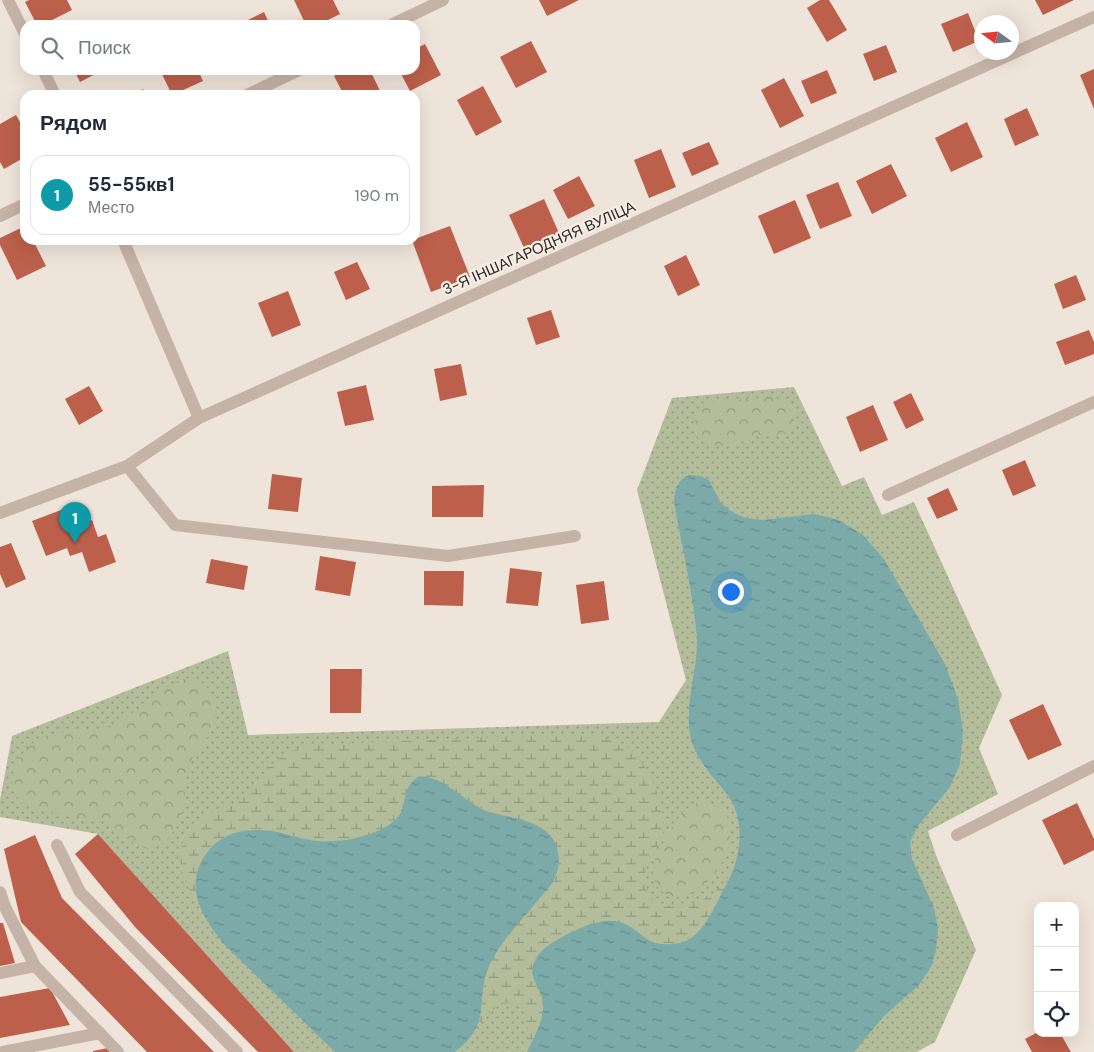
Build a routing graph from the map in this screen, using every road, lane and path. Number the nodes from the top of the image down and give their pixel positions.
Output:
1 (8, 0) edge
2 (443, 0) edge
3 (1094, 17) edge
4 (401, 20) edge
5 (20, 24) edge
6 (46, 75) edge
7 (288, 75) edge
8 (53, 90) edge
9 (257, 90) edge
10 (20, 206) edge
11 (0, 216) edge
12 (125, 245) edge
13 (1094, 402) edge
14 (199, 418) junction
15 (127, 466) junction
16 (888, 495) dead end
17 (0, 513) edge
18 (575, 536) dead end
19 (1094, 766) edge
20 (957, 836) dead end
21 (58, 845) dead end
22 (0, 892) edge
23 (2, 907) edge
24 (34, 966) junction
25 (0, 973) edge
26 (100, 1033) junction
27 (3, 1052) edge
28 (118, 1052) edge
29 (236, 1052) edge

1 - 5 street
2 - 4 street
3 - 14 street, 3-Я ІНШАГАРОДНЯЯ ВУЛІЦА
6 - 8 street
7 - 9 street
10 - 11 street
12 - 14 street
13 - 16 street
14 - 15 street, 3-Я ІНШАГАРОДНЯЯ ВУЛІЦА
15 - 17 street, 3-Я ІНШАГАРОДНЯЯ ВУЛІЦА
15 - 18 street
19 - 20 street
21 - 29 street
22 - 23 street
23 - 24 street
24 - 25 street
24 - 26 street
26 - 27 street
26 - 28 street

